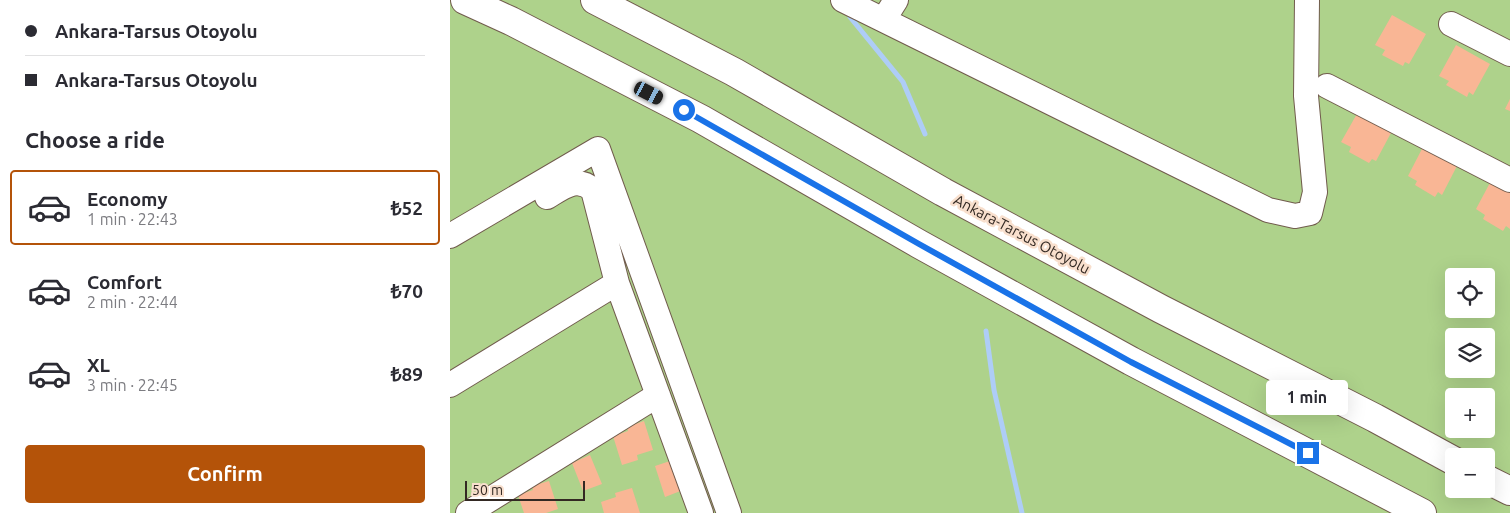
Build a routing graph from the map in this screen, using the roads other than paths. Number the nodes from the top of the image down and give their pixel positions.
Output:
1 (465, 0) edge
2 (595, 0) edge
3 (843, 0) edge
4 (1307, 0) edge
5 (890, 10) edge
6 (1452, 24) dead end
7 (1510, 54) edge
8 (1327, 86) dead end
9 (1510, 180) edge
10 (450, 236) edge
11 (450, 253) edge
12 (617, 283) junction
13 (450, 385) edge
14 (658, 395) junction
15 (1445, 456) edge
16 (1495, 484) edge
17 (1510, 492) edge
18 (501, 504) edge
19 (468, 513) edge
20 (700, 513) edge
21 (729, 513) edge
22 (1422, 513) edge

1 - 22 highway
2 - 15 highway, Ankara-Tarsus Otoyolu
3 - 5 street
4 - 5 street
6 - 7 street
8 - 9 street
10 - 21 street
11 - 12 street
12 - 13 street
12 - 14 street
14 - 18 street
14 - 20 street
16 - 17 highway
18 - 19 street

